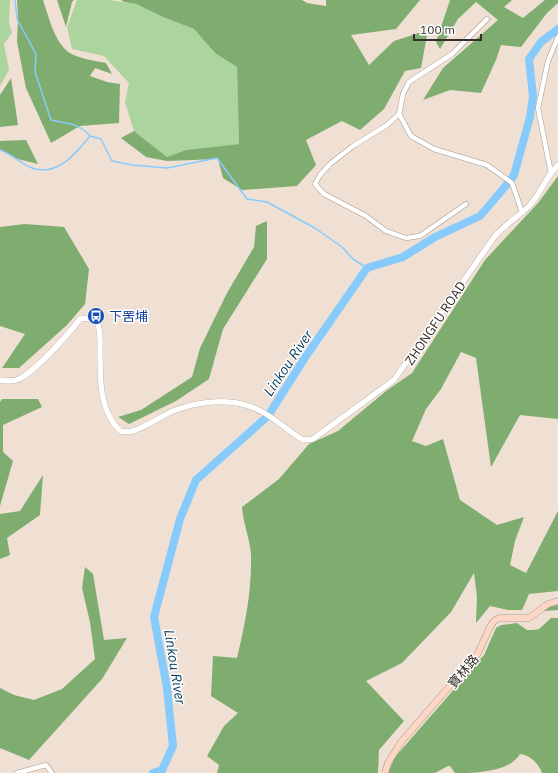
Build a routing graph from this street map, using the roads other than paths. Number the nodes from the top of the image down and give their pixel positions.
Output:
1 (487, 19) dead end
2 (558, 36) edge
3 (399, 114) junction
4 (558, 165) edge
5 (551, 173) junction
6 (466, 204) dead end
7 (522, 212) junction
8 (0, 380) edge
9 (558, 601) edge
10 (17, 773) edge
11 (52, 773) edge
12 (385, 773) edge

1 - 3 street
2 - 5 street
3 - 6 street
3 - 7 street
4 - 5 street, ZHONGFU ROAD
5 - 7 street, ZHONGFU ROAD
7 - 8 street, ZHONGFU ROAD
9 - 12 main road, 寶林路
10 - 11 street

